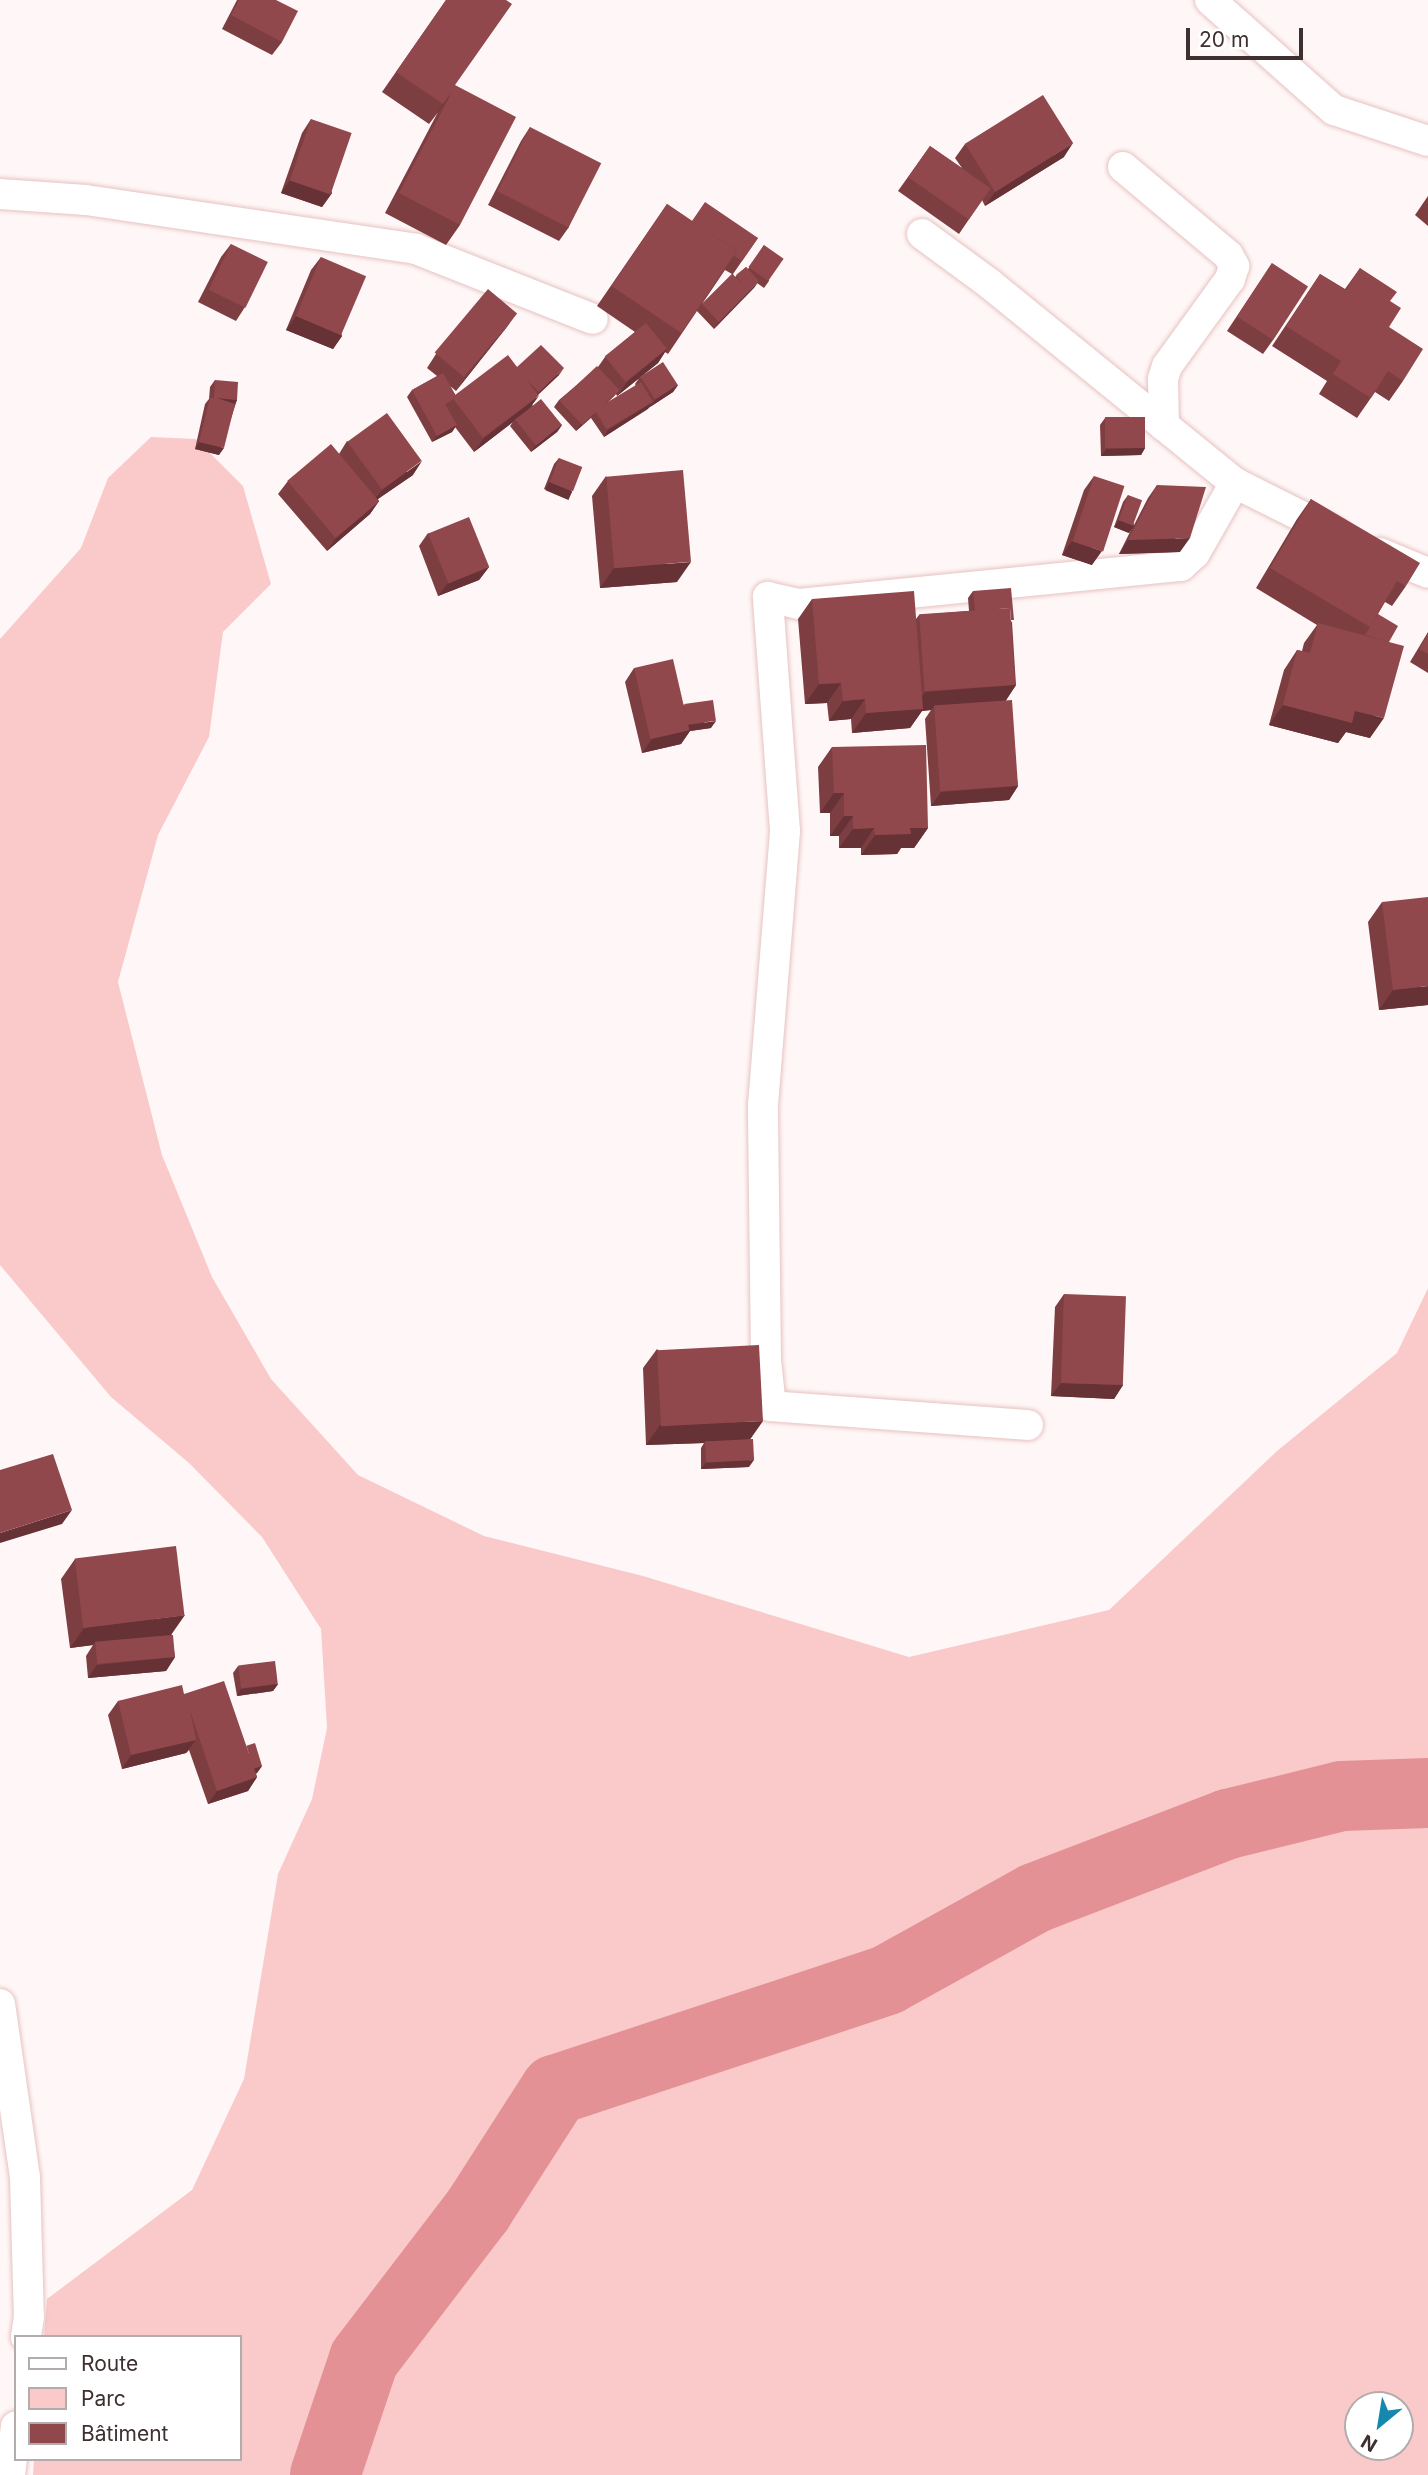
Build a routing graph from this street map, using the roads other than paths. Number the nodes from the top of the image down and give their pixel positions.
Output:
1 (1210, 0) edge
2 (1428, 141) edge
3 (1123, 167) dead end
4 (0, 194) edge
5 (922, 234) dead end
6 (593, 319) dead end
7 (1164, 426) junction
8 (1236, 482) junction
9 (1428, 573) edge
10 (1028, 1425) dead end
11 (0, 2004) edge
12 (26, 2335) edge
13 (14, 2442) edge
14 (10, 2475) edge

1 - 2 street
3 - 7 street
4 - 6 street
5 - 7 street
7 - 8 street
8 - 9 street
8 - 10 street
11 - 12 street
13 - 14 street

